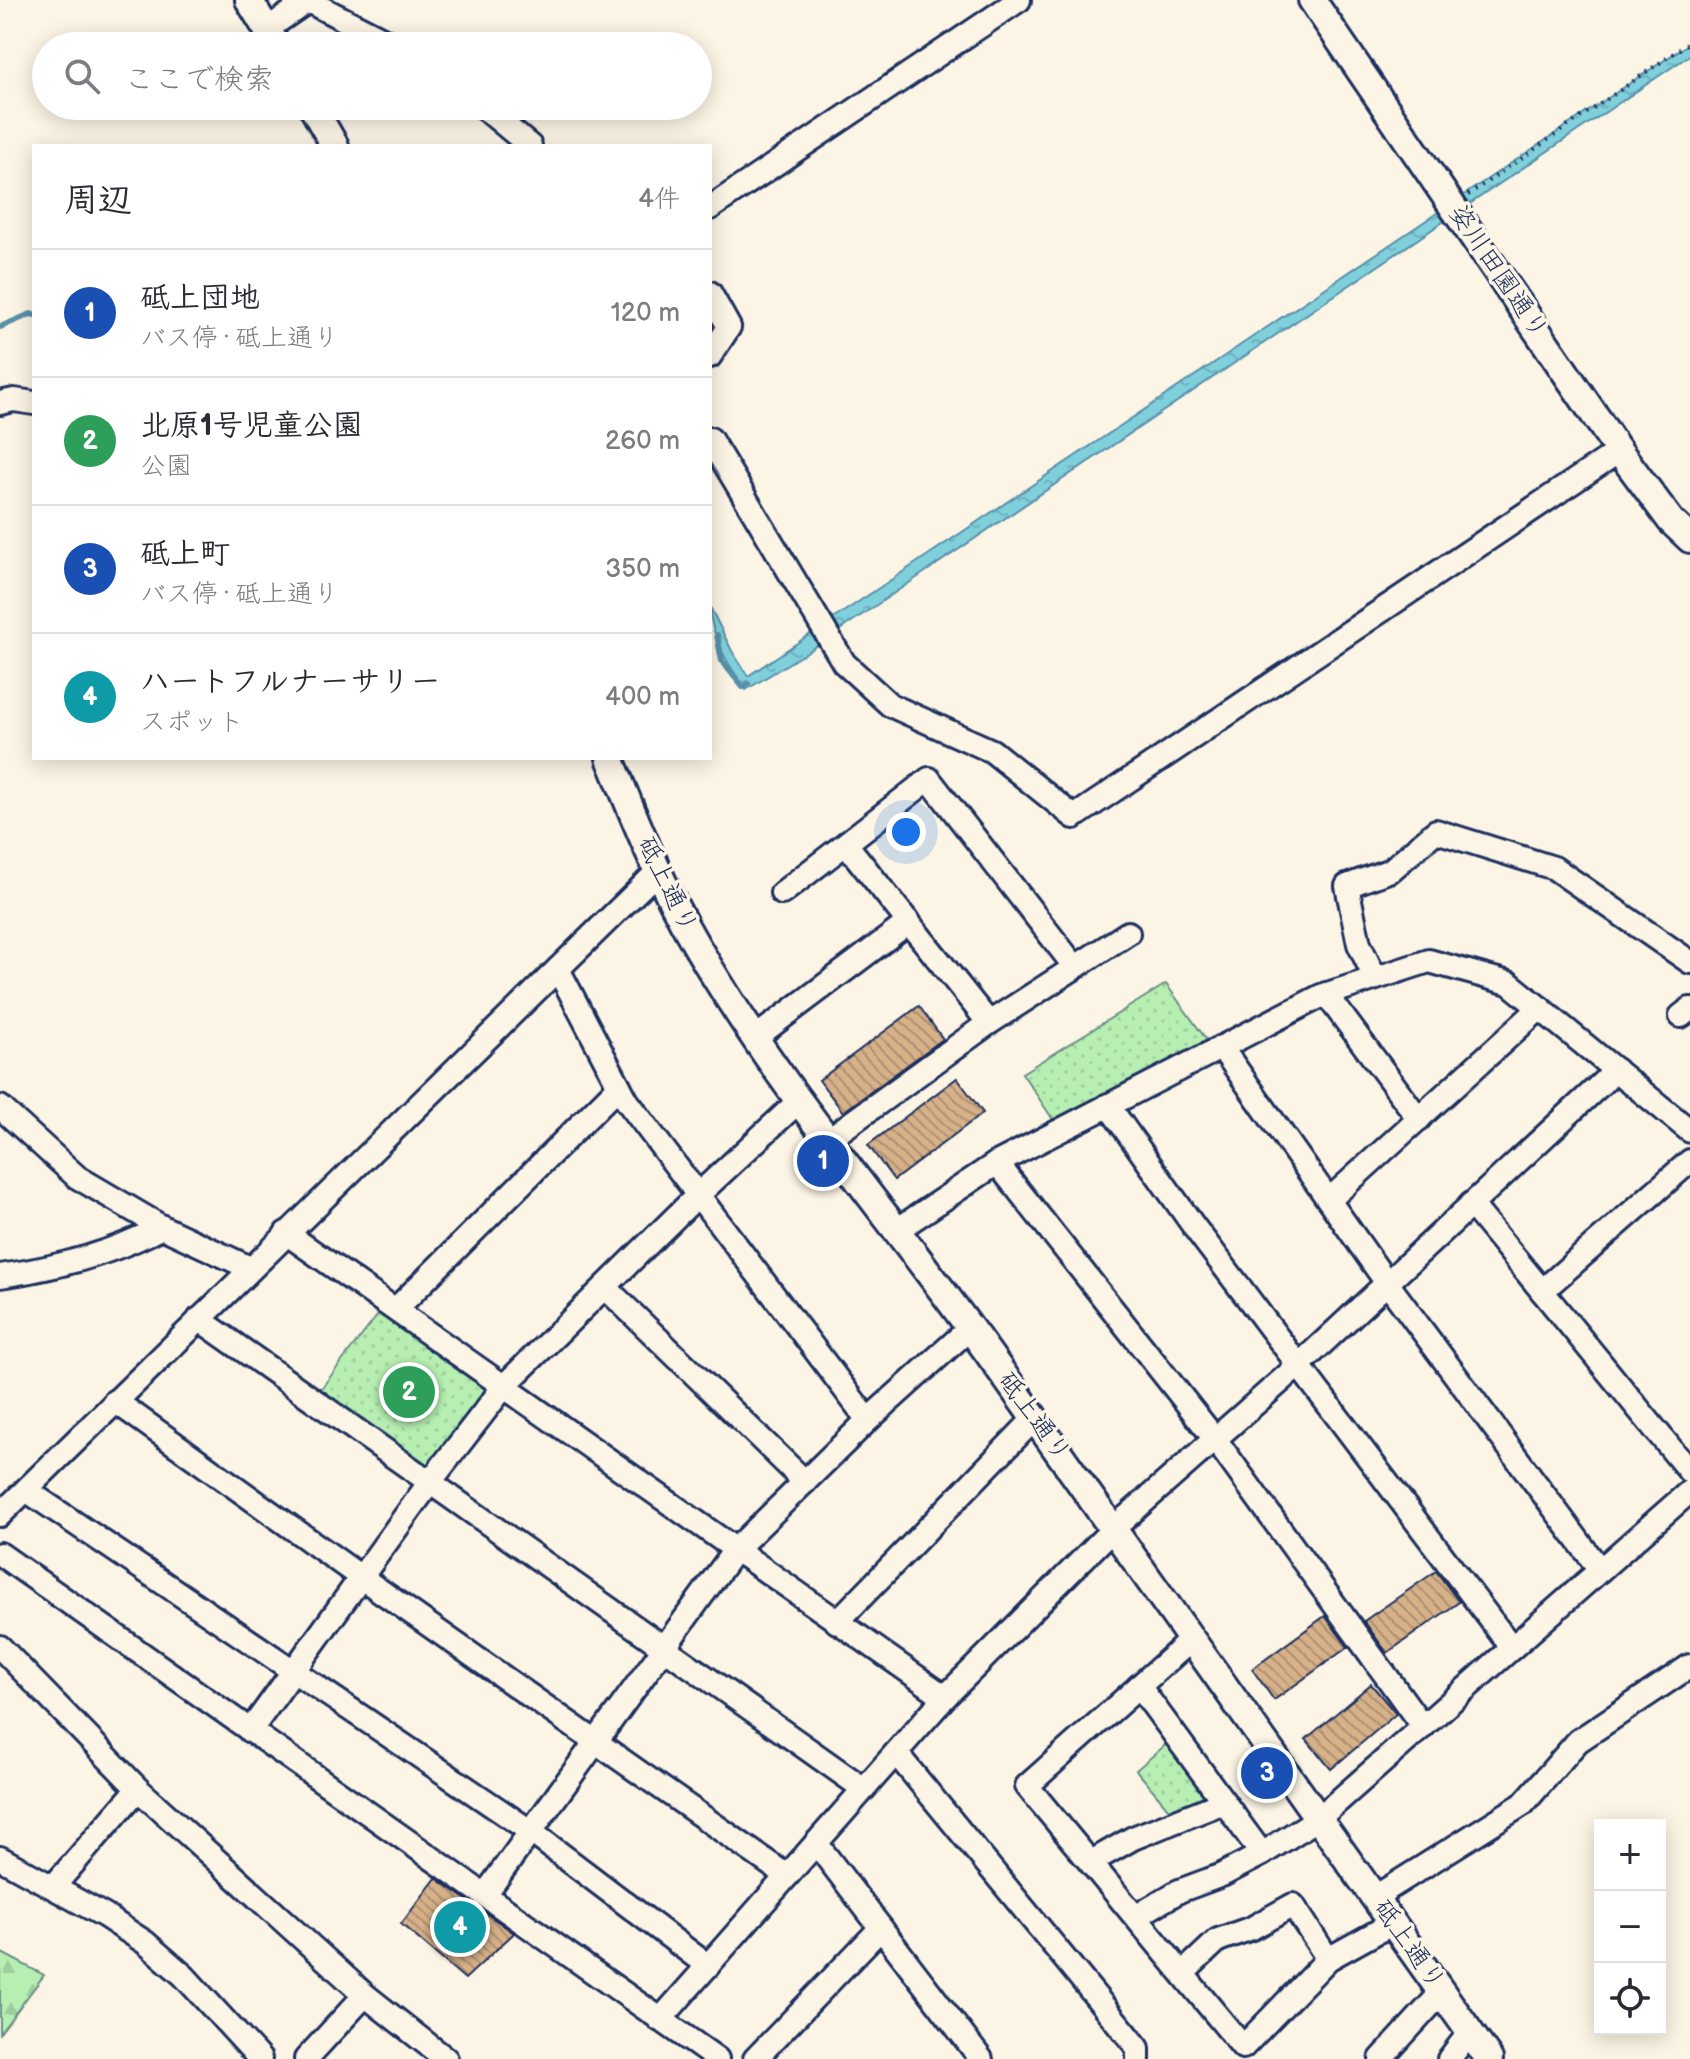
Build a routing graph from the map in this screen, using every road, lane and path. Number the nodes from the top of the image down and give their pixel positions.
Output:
1 (249, 0) edge
2 (308, 0) edge
3 (1019, 0) edge
4 (1312, 0) edge
5 (268, 32) edge
6 (278, 32) edge
7 (369, 32) edge
8 (1690, 42) edge
9 (320, 120) edge
10 (499, 120) edge
11 (334, 144) edge
12 (528, 144) edge
13 (1453, 205) junction
14 (712, 207) edge
15 (712, 297) edge
16 (712, 353) edge
17 (0, 403) edge
18 (32, 403) edge
19 (712, 442) edge
20 (1619, 451) junction
21 (1690, 539) edge
22 (611, 760) edge
23 (846, 844) junction
24 (657, 872) junction
25 (782, 893) dead end
26 (909, 922) junction
27 (1128, 933) dead end
28 (1690, 962) edge
29 (1075, 967) junction
30 (558, 969) junction
31 (1375, 978) junction
32 (1326, 994) junction
33 (1540, 1008) junction
34 (989, 1023) junction
35 (755, 1038) junction
36 (1221, 1047) junction
37 (1616, 1070) junction
38 (619, 1086) junction
39 (800, 1100) junction
40 (1108, 1105) junction
41 (0, 1107) edge
42 (1419, 1119) junction
43 (1690, 1131) edge
44 (829, 1139) junction
45 (1690, 1161) edge
46 (997, 1163) junction
47 (698, 1195) junction
48 (1329, 1200) junction
49 (1471, 1204) junction
50 (162, 1227) junction
51 (897, 1230) junction
52 (286, 1233) junction
53 (250, 1268) junction
54 (0, 1276) edge
55 (1387, 1283) junction
56 (605, 1287) junction
57 (1542, 1291) junction
58 (396, 1309) junction
59 (199, 1319) junction
60 (970, 1328) junction
61 (1299, 1365) junction
62 (505, 1385) junction
63 (115, 1401) junction
64 (1035, 1418) junction
65 (868, 1420) junction
66 (1215, 1439) junction
67 (1690, 1472) edge
68 (430, 1482) junction
69 (805, 1482) junction
70 (26, 1490) junction
71 (1690, 1491) edge
72 (0, 1515) edge
73 (1114, 1528) junction
74 (735, 1550) junction
75 (0, 1554) edge
76 (1600, 1570) junction
77 (362, 1578) junction
78 (837, 1622) junction
79 (1191, 1640) junction
80 (665, 1646) junction
81 (0, 1647) edge
82 (1512, 1648) junction
83 (1690, 1666) edge
84 (294, 1670) junction
85 (1139, 1686) junction
86 (945, 1697) junction
87 (1423, 1727) junction
88 (250, 1731) junction
89 (594, 1742) junction
90 (896, 1753) junction
91 (138, 1789) junction
92 (864, 1789) junction
93 (1224, 1802) junction
94 (1319, 1818) junction
95 (530, 1831) junction
96 (816, 1843) junction
97 (1262, 1854) junction
98 (0, 1858) edge
99 (1091, 1862) junction
100 (787, 1876) junction
101 (53, 1887) junction
102 (484, 1896) junction
103 (1375, 1897) junction
104 (1137, 1916) junction
105 (1393, 1923) junction
106 (881, 1928) junction
107 (1328, 1959) junction
108 (708, 1966) junction
109 (1183, 1973) junction
110 (1442, 1992) junction
111 (365, 1995) junction
112 (660, 2020) junction
113 (1470, 2032) junction
114 (260, 2059) edge
115 (306, 2059) edge
116 (446, 2059) edge
117 (717, 2059) edge
118 (755, 2059) edge
119 (981, 2059) edge
120 (1138, 2059) edge
121 (1381, 2059) edge
122 (1449, 2059) edge
123 (1489, 2059) edge

1 - 5 street
2 - 6 street
2 - 7 street
3 - 14 street
4 - 13 street, 姿川田園通り
8 - 13 path
9 - 11 street
10 - 12 street
13 - 20 street, 姿川田園通り
15 - 16 street
17 - 18 street
19 - 20 street
20 - 21 street, 姿川田園通り
22 - 24 street, 砥上通り
23 - 25 street
23 - 26 street
23 - 29 street
24 - 30 street
24 - 35 street, 砥上通り
26 - 34 street
26 - 35 street
27 - 29 street
28 - 31 street
29 - 34 street
30 - 38 street
30 - 52 street
31 - 32 street
31 - 33 street
32 - 36 street
32 - 42 street
33 - 37 street
33 - 42 street
34 - 44 street
35 - 39 street, 砥上通り
36 - 40 street
36 - 48 street
37 - 43 street
37 - 49 street
38 - 47 street
38 - 58 street
39 - 44 street, 砥上通り
39 - 47 street
40 - 46 street
40 - 61 street
41 - 50 street
42 - 48 street
44 - 51 street, 砥上通り
45 - 57 street
46 - 51 street
46 - 66 street
47 - 56 street
47 - 65 street
48 - 55 street
49 - 55 street
49 - 57 street
50 - 53 street
50 - 54 street
51 - 60 street, 砥上通り
52 - 53 street
52 - 58 street
53 - 59 street
55 - 61 street
55 - 76 street
56 - 62 street
56 - 69 street
57 - 67 street
58 - 62 street
59 - 63 street
59 - 68 street
60 - 64 street, 砥上通り
60 - 65 street
61 - 66 street
61 - 82 street
62 - 68 street
62 - 74 street
63 - 70 street
63 - 77 street
64 - 73 street, 砥上通り
64 - 78 street
65 - 69 street
66 - 73 street
66 - 87 street
68 - 77 street
68 - 80 street
69 - 74 street
70 - 72 street
70 - 84 street
71 - 76 street
73 - 79 street, 砥上通り
73 - 86 street
74 - 78 street
74 - 80 street
75 - 88 street
76 - 82 street
77 - 84 street
77 - 89 street
78 - 86 street
79 - 85 street
79 - 94 street, 砥上通り
80 - 89 street
80 - 92 street
81 - 91 street
82 - 87 street
83 - 103 street
84 - 88 street
84 - 95 street
85 - 93 street
85 - 99 street
86 - 90 street
87 - 94 street
88 - 102 street
89 - 95 street
89 - 100 street
90 - 92 street
90 - 120 street
91 - 101 street
91 - 111 street
92 - 96 street
93 - 97 street
93 - 99 street
94 - 97 street
94 - 103 street, 砥上通り
95 - 102 street
95 - 108 street
96 - 100 street
96 - 106 street
97 - 104 street
98 - 101 street
99 - 104 street
100 - 108 street
101 - 114 street
102 - 112 street
103 - 105 street, 砥上通り
104 - 109 street
105 - 107 street
105 - 110 street, 砥上通り
106 - 118 street
106 - 119 street
107 - 109 street
107 - 109 street
108 - 112 street
110 - 113 street, 砥上通り
110 - 121 street
111 - 115 street
111 - 116 street
112 - 117 street
113 - 122 street
113 - 123 street, 砥上通り

